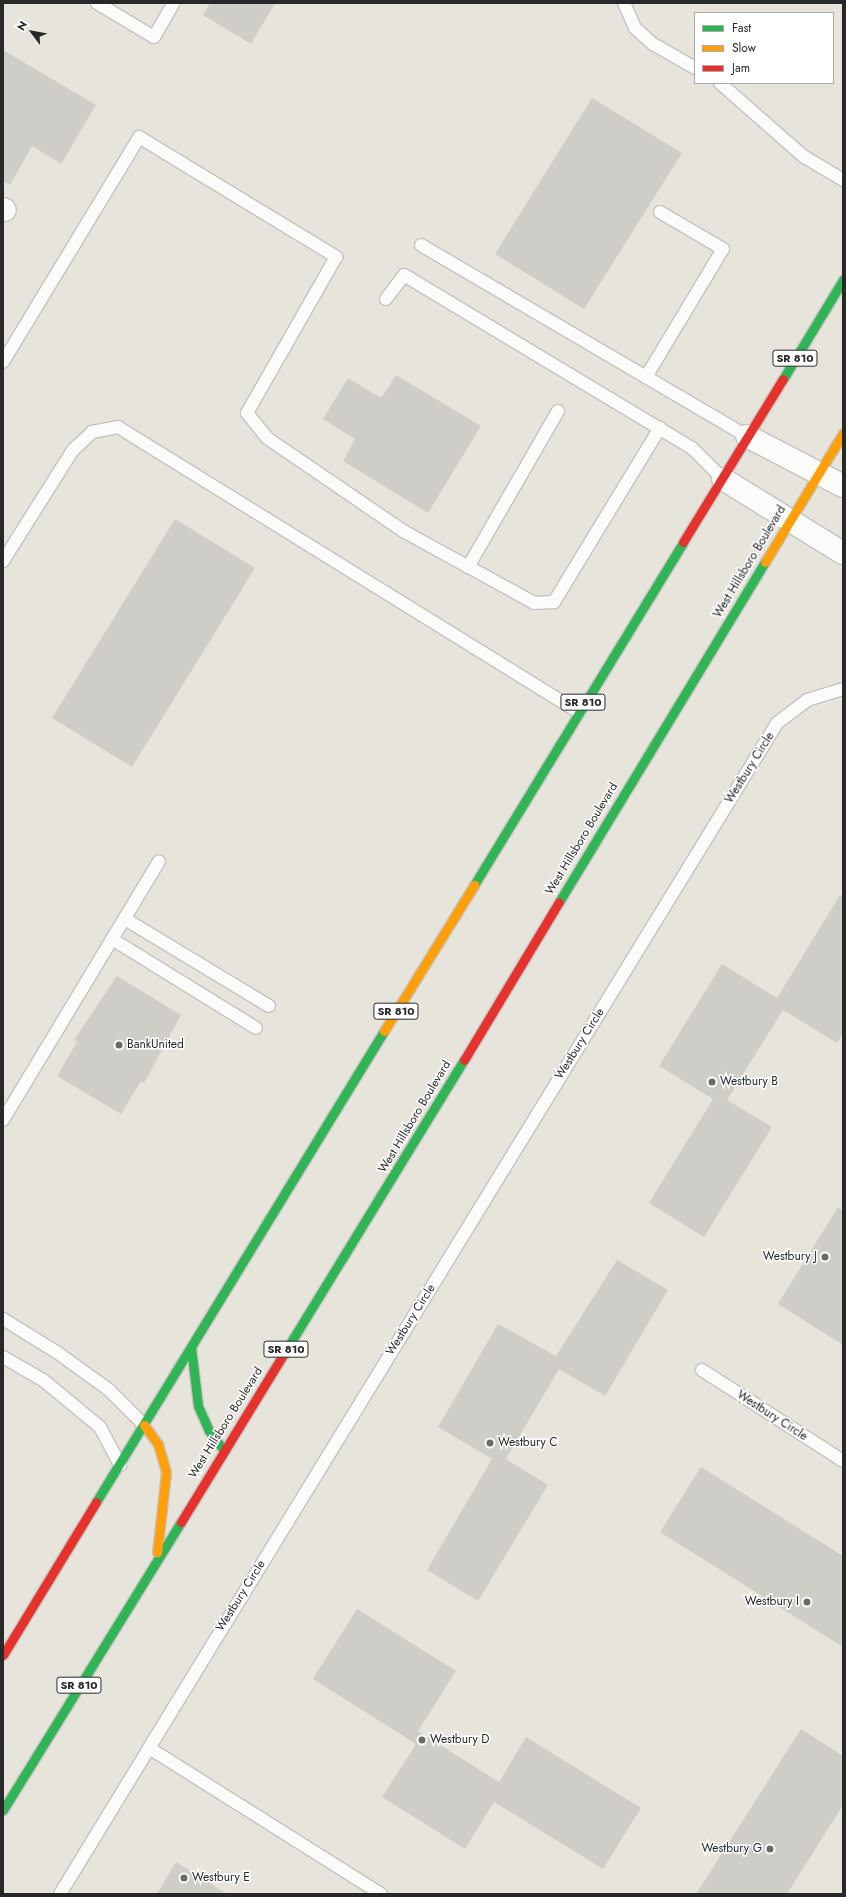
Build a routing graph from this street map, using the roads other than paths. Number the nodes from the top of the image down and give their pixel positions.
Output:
1 (97, 3) edge
2 (174, 3) edge
3 (624, 3) edge
4 (694, 67) edge
5 (721, 84) edge
6 (843, 180) edge
7 (660, 212) dead end
8 (421, 246) dead end
9 (843, 280) edge
10 (386, 299) dead end
11 (3, 362) edge
12 (646, 377) junction
13 (558, 411) dead end
14 (660, 428) junction
15 (843, 434) edge
16 (748, 436) junction
17 (819, 472) junction
18 (723, 479) junction
19 (843, 486) edge
20 (789, 521) junction
21 (843, 553) edge
22 (3, 561) edge
23 (468, 567) junction
24 (843, 689) edge
25 (577, 712) junction
26 (160, 862) dead end
27 (124, 919) junction
28 (112, 939) junction
29 (270, 1006) dead end
30 (256, 1028) dead end
31 (3, 1120) edge
32 (3, 1319) edge
33 (191, 1347) junction
34 (3, 1357) edge
35 (702, 1370) dead end
36 (144, 1425) junction
37 (224, 1450) junction
38 (843, 1461) edge
39 (120, 1464) junction
40 (156, 1560) junction
41 (3, 1655) edge
42 (148, 1748) junction
43 (3, 1810) edge
44 (60, 1894) edge
45 (381, 1894) edge

1 - 2 lane
3 - 4 lane
5 - 6 lane
7 - 12 lane
8 - 12 lane
9 - 16 main road, SR 810
10 - 14 lane
11 - 23 lane
12 - 16 lane
13 - 23 lane
14 - 18 lane
14 - 23 lane
15 - 17 main road, West Hillsboro Boulevard / SR 810
16 - 17 street
16 - 18 main road, SR 810
17 - 19 street
17 - 20 main road, West Hillsboro Boulevard / SR 810
18 - 20 street
18 - 25 main road, SR 810
20 - 21 street
20 - 37 main road, West Hillsboro Boulevard / SR 810
22 - 25 lane
24 - 42 lane, Westbury Circle
25 - 33 main road, SR 810
26 - 27 lane
27 - 28 lane
27 - 29 lane
28 - 30 lane
28 - 31 lane
32 - 36 lane
33 - 36 main road, SR 810
33 - 37 main road
34 - 39 lane
35 - 38 lane, Westbury Circle
36 - 39 main road, SR 810
36 - 40 main road
37 - 40 main road, West Hillsboro Boulevard / SR 810
39 - 41 main road, SR 810
40 - 43 main road, West Hillsboro Boulevard / SR 810
42 - 44 lane, Westbury Circle
42 - 45 lane

